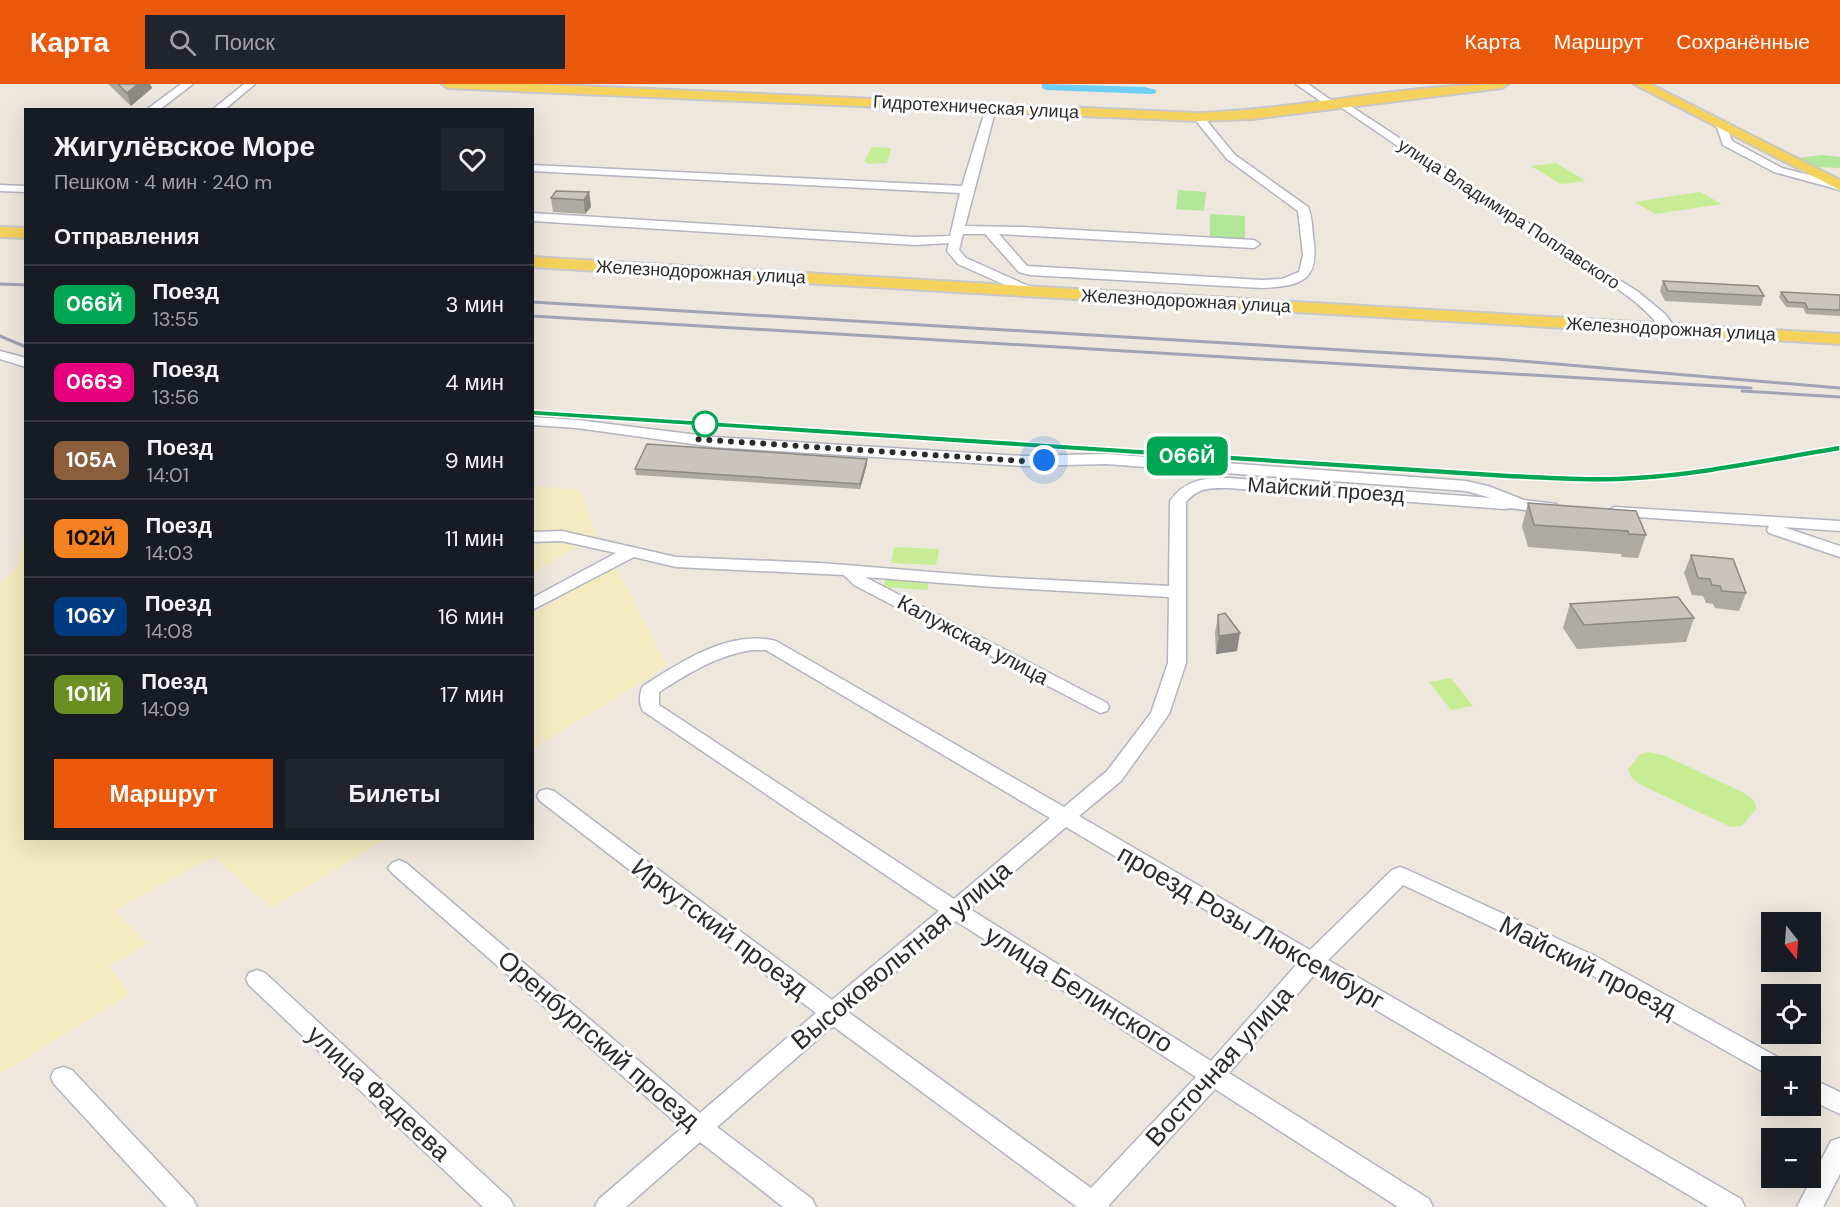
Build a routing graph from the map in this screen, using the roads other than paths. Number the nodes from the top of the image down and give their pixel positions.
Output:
1 (188, 84) edge
2 (250, 84) edge
3 (448, 84) edge
4 (1301, 84) edge
5 (1502, 84) edge
6 (1640, 84) edge
7 (1338, 105) junction
8 (155, 108) edge
9 (219, 108) edge
10 (991, 108) junction
11 (1198, 117) junction
12 (534, 168) edge
13 (1840, 187) edge
14 (0, 188) edge
15 (24, 189) edge
16 (967, 190) junction
17 (534, 217) edge
18 (0, 232) edge
19 (990, 232) junction
20 (24, 233) edge
21 (956, 235) junction
22 (1254, 244) dead end
23 (534, 262) edge
24 (1030, 292) junction
25 (1669, 329) junction
26 (1840, 339) edge
27 (0, 356) edge
28 (24, 362) edge
29 (534, 421) edge
30 (1521, 505) junction
31 (1567, 509) edge
32 (1602, 511) edge
33 (1735, 521) junction
34 (1788, 525) junction
35 (1840, 526) edge
36 (1840, 531) edge
37 (534, 537) edge
38 (1840, 544) edge
39 (631, 552) junction
40 (1840, 552) edge
41 (849, 570) junction
42 (1178, 592) junction
43 (534, 604) edge
44 (1171, 685) joint
45 (650, 707) joint
46 (1100, 707) dead end
47 (547, 796) dead end
48 (1064, 817) junction
49 (399, 868) dead end
50 (1400, 875) joint
51 (954, 909) junction
52 (1311, 963) junction
53 (257, 979) dead end
54 (832, 1013) junction
55 (1761, 1059) edge
56 (1214, 1074) junction
57 (63, 1077) dead end
58 (1821, 1094) edge
59 (1840, 1104) edge
60 (700, 1128) junction
61 (1840, 1149) edge
62 (1093, 1206) edge
63 (184, 1207) edge
64 (501, 1207) edge
65 (608, 1207) edge
66 (803, 1207) edge
67 (1420, 1207) edge
68 (1732, 1207) edge
69 (1810, 1207) edge

1 - 8 street
2 - 9 street
3 - 10 main road, Гидротехническая улица
4 - 7 street, улица Владимира Поплавского
5 - 7 main road, Гидротехническая улица
6 - 13 main road
7 - 11 main road, Гидротехническая улица
7 - 25 street, улица Владимира Поплавского
10 - 11 main road, Гидротехническая улица
10 - 16 street
11 - 19 street
12 - 16 street
14 - 15 street
16 - 21 street
17 - 21 street
18 - 20 main road
19 - 21 street
19 - 22 street
21 - 24 street
23 - 24 main road, Железнодорожная улица
24 - 25 main road, Железнодорожная улица
25 - 26 main road, Железнодорожная улица
27 - 28 street
29 - 30 street
30 - 31 street
30 - 42 street, Майский проезд
32 - 33 street
33 - 34 street
33 - 40 street
34 - 35 street
34 - 40 street
36 - 38 street
37 - 39 street
39 - 41 street
39 - 43 street
41 - 42 street
41 - 46 street, Калужская улица
42 - 44 street, Майский проезд
44 - 48 street, Высоковольтная улица
45 - 48 street, проезд Розы Люксембург
45 - 51 street, улица Белинского
47 - 54 street, Иркутский проезд
48 - 51 street, Высоковольтная улица
48 - 52 street, проезд Розы Люксембург
49 - 60 street, Оренбургский проезд
50 - 52 street, Восточная улица
50 - 55 street, Майский проезд
51 - 54 street, Высоковольтная улица
51 - 56 street, улица Белинского
52 - 56 street, Восточная улица
52 - 68 street, проезд Розы Люксембург
53 - 64 street, улица Фадеева
54 - 60 street, Высоковольтная улица
54 - 62 street, Иркутский проезд
56 - 62 street, Восточная улица
56 - 67 street, улица Белинского
57 - 63 street
58 - 59 street
60 - 65 street, Высоковольтная улица
60 - 66 street, Оренбургский проезд
61 - 69 street

